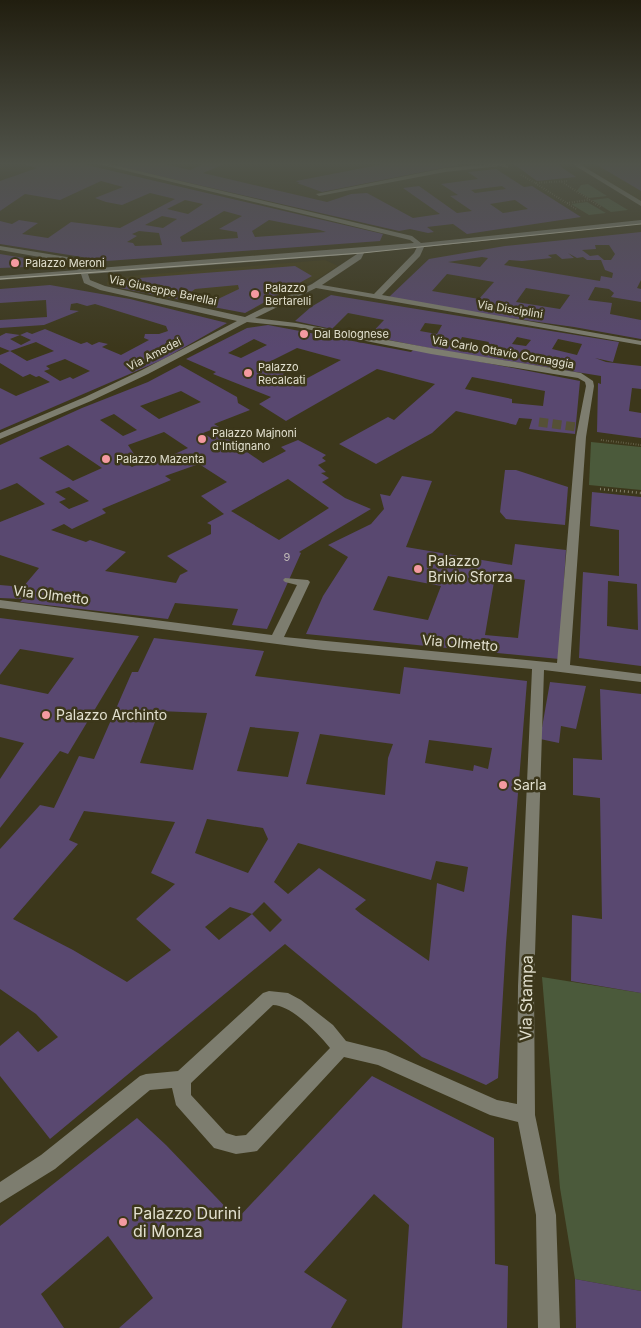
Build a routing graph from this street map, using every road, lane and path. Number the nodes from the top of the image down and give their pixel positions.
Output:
1 (354, 224) edge
2 (623, 224) edge
3 (421, 246) junction
4 (0, 248) edge
5 (362, 251) junction
6 (83, 271) junction
7 (0, 278) edge
8 (315, 286) junction
9 (375, 298) junction
10 (246, 319) junction
11 (641, 342) edge
12 (0, 436) edge
13 (600, 439) dead end
14 (641, 445) edge
15 (592, 488) dead end
16 (641, 493) edge
17 (289, 580) dead end
18 (0, 604) edge
19 (276, 640) junction
20 (538, 666) junction
21 (563, 668) junction
22 (641, 678) edge
23 (341, 1048) junction
24 (182, 1079) junction
25 (526, 1115) junction
26 (0, 1193) edge
27 (549, 1328) edge

1 - 3 street
2 - 3 street
3 - 5 street
3 - 9 street
4 - 6 street, Via Giuseppe Barellai
5 - 6 street
5 - 8 street, Via Amedei
6 - 7 street
6 - 10 street, Via Giuseppe Barellai
8 - 9 street, Via Disciplini
8 - 10 street, Via Amedei
9 - 11 street, Via Disciplini
10 - 12 street, Via Amedei
10 - 21 street, Via Carlo Ottavio Cornaggia
13 - 14 path
15 - 16 path
17 - 19 street
18 - 19 street, Via Olmetto
19 - 20 street, Via Olmetto
20 - 21 street, Via Olmetto
20 - 25 street, Via Stampa
21 - 22 street, Via Olmetto
23 - 24 street
23 - 24 street
23 - 25 street
24 - 26 street
25 - 27 street, Via Stampa

